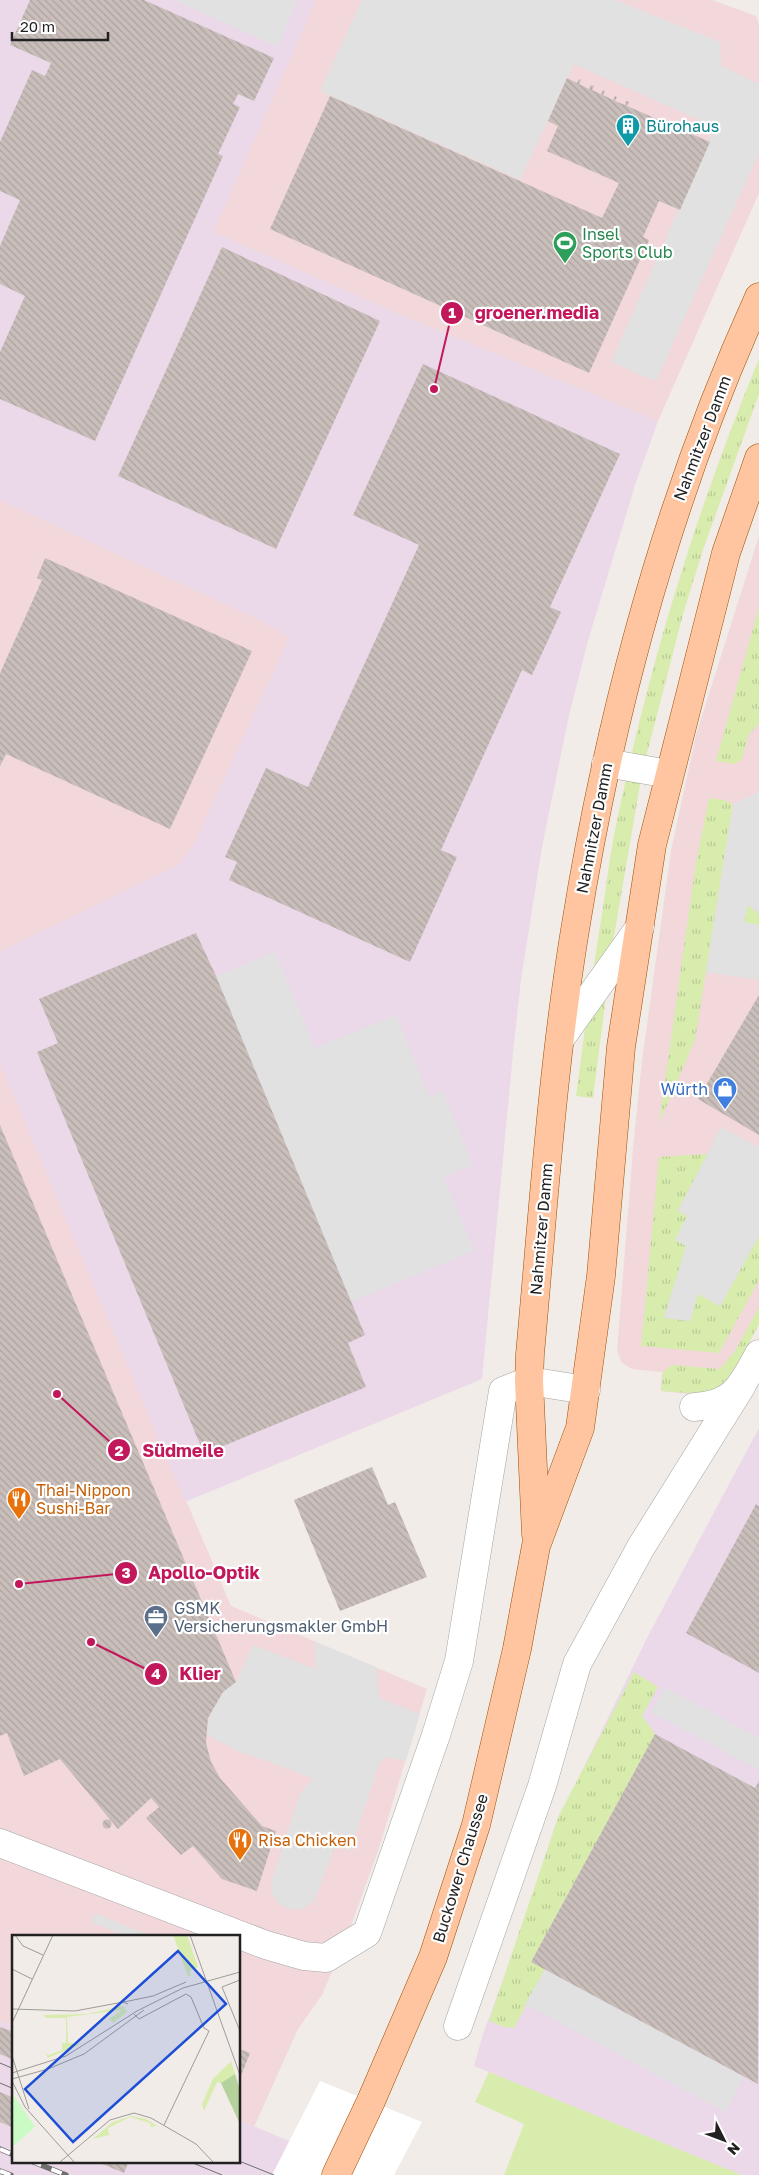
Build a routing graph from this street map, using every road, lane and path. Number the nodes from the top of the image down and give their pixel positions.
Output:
1 (759, 297) edge
2 (759, 458) edge
3 (606, 763) junction
4 (669, 774) junction
5 (640, 927) junction
6 (560, 1039) junction
7 (759, 1354) edge
8 (529, 1381) junction
9 (742, 1385) junction
10 (586, 1390) junction
11 (694, 1407) dead end
12 (536, 1546) junction
13 (0, 1843) edge
14 (240, 1935) edge
15 (240, 1935) edge
16 (458, 2026) dead end
17 (336, 2175) edge

1 - 3 main road, Nahmitzer Damm
2 - 4 main road
3 - 4 street
3 - 6 main road, Nahmitzer Damm
4 - 5 main road
5 - 6 street
5 - 10 main road
6 - 8 main road, Nahmitzer Damm
7 - 9 street
8 - 10 street
8 - 12 main road, Buckower Chaussee
8 - 14 street
9 - 11 street
9 - 16 street
10 - 12 main road, Buckower Chaussee
12 - 17 main road, Buckower Chaussee
13 - 15 street

